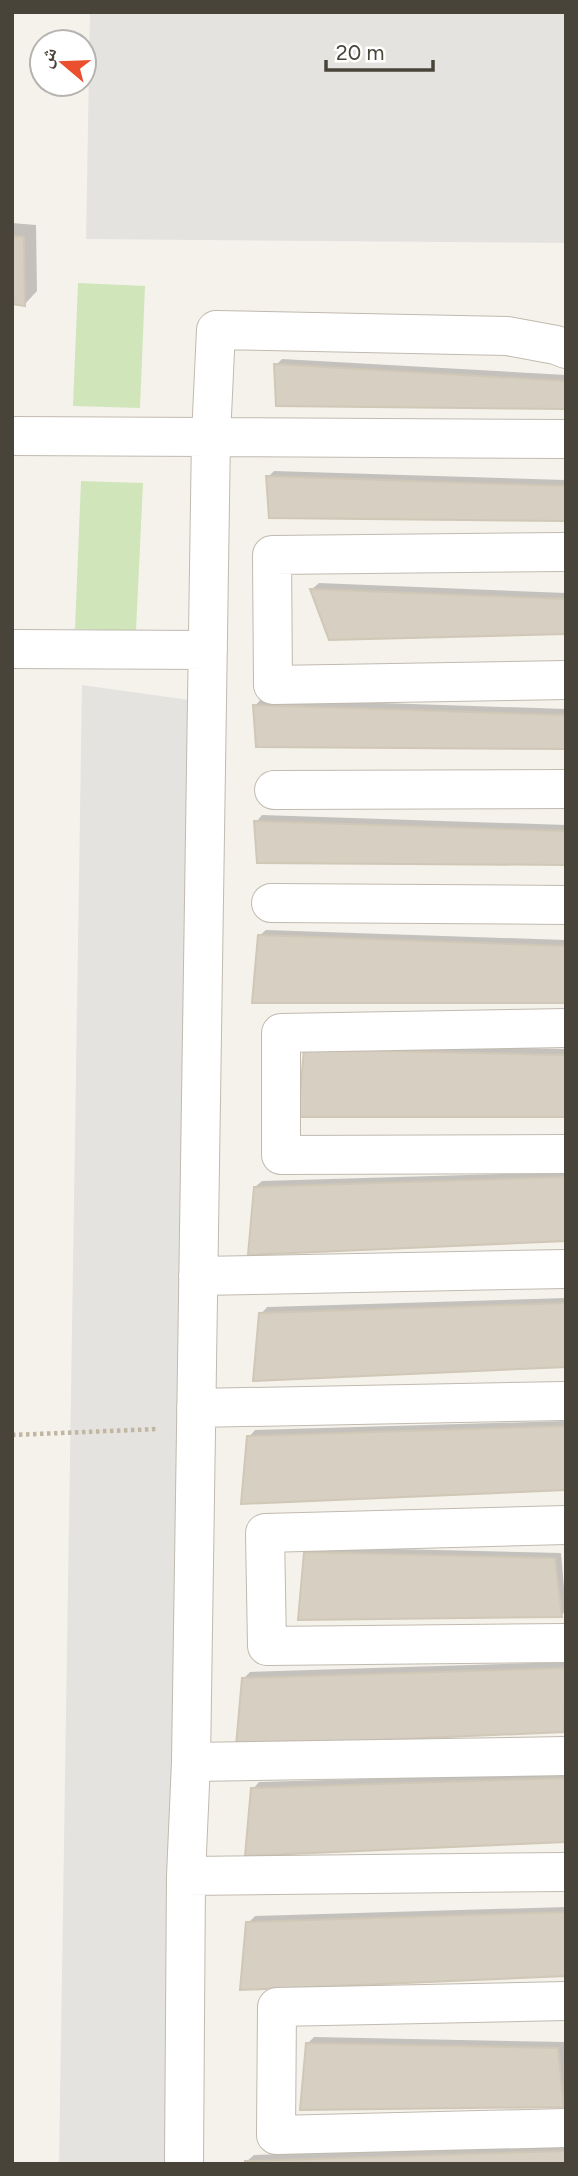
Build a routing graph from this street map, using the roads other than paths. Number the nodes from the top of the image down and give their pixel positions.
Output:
1 (566, 324) edge
2 (507, 336) junction
3 (566, 349) edge
4 (12, 436) edge
5 (211, 436) junction
6 (566, 439) edge
7 (566, 552) edge
8 (12, 649) edge
9 (208, 650) junction
10 (566, 680) edge
11 (566, 789) edge
12 (274, 790) dead end
13 (271, 903) dead end
14 (566, 905) edge
15 (566, 1028) edge
16 (566, 1154) edge
17 (566, 1269) edge
18 (198, 1276) junction
19 (566, 1401) edge
20 (196, 1418) junction
21 (566, 1525) edge
22 (566, 1643) edge
23 (566, 1756) edge
24 (191, 1762) junction
25 (566, 1872) edge
26 (186, 1876) junction
27 (566, 2001) edge
28 (566, 2128) edge
29 (184, 2164) edge

1 - 2 street
2 - 3 street
2 - 5 street
4 - 5 street
5 - 6 street
5 - 9 street
7 - 10 street
8 - 9 street
9 - 18 street
11 - 12 street
13 - 14 street
15 - 16 street
17 - 18 street
18 - 20 street
19 - 20 street
20 - 24 street
21 - 22 street
23 - 24 street
24 - 26 street
25 - 26 street
26 - 29 street
27 - 28 street

